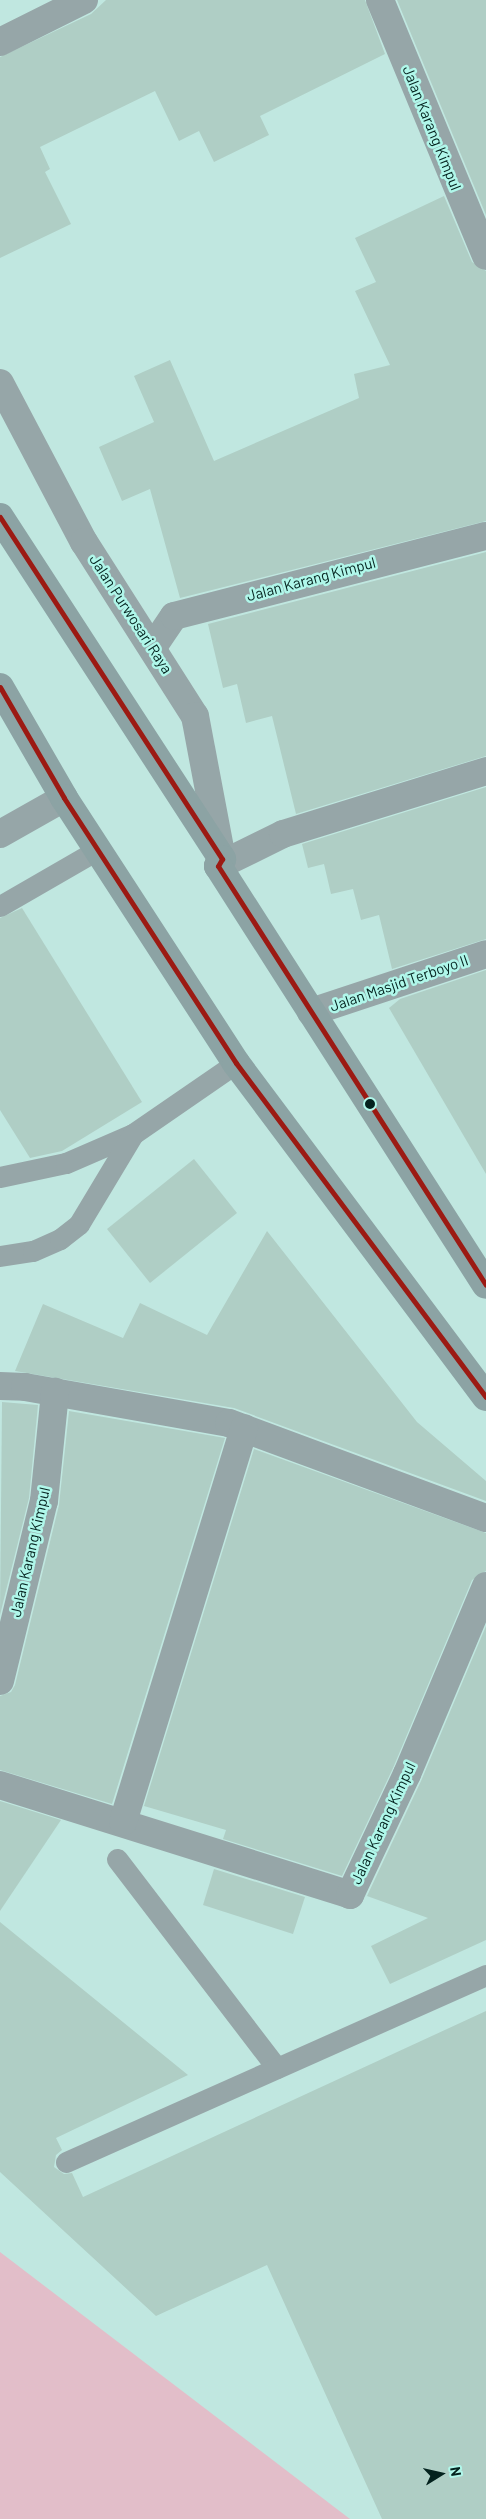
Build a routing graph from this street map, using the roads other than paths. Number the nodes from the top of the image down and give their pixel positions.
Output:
1 (84, 0) edge
2 (380, 0) edge
3 (0, 42) edge
4 (486, 256) edge
5 (0, 383) edge
6 (0, 517) edge
7 (486, 536) edge
8 (153, 647) junction
9 (0, 687) edge
10 (486, 771) edge
11 (64, 798) junction
12 (0, 834) edge
13 (98, 850) junction
14 (220, 862) junction
15 (0, 906) edge
16 (486, 954) edge
17 (311, 1012) junction
18 (236, 1063) junction
19 (133, 1134) junction
20 (0, 1177) edge
21 (0, 1256) edge
22 (486, 1285) edge
23 (0, 1386) edge
24 (55, 1392) junction
25 (486, 1397) edge
26 (244, 1428) junction
27 (486, 1518) edge
28 (486, 1586) edge
29 (0, 1681) edge
30 (0, 1785) edge
31 (123, 1822) junction
32 (118, 1859) dead end
33 (486, 1975) edge
34 (277, 2068) junction
35 (66, 2162) dead end

1 - 3 street
2 - 4 street, Jalan Karang Kimpul
5 - 8 street, Jalan Purwosari Raya
6 - 14 highway
7 - 8 street, Jalan Karang Kimpul
8 - 14 street, Jalan Purwosari Raya
9 - 11 highway
10 - 14 street
11 - 12 street
11 - 13 highway
13 - 15 lane
13 - 18 highway
14 - 17 highway
16 - 17 street, Jalan Masjid Terboyo II
17 - 22 highway
18 - 19 lane
18 - 25 highway
19 - 20 lane
19 - 21 lane
23 - 24 street
24 - 26 street
24 - 29 street, Jalan Karang Kimpul
26 - 27 street
26 - 31 street
28 - 31 street, Jalan Karang Kimpul
30 - 31 street, Jalan Karang Kimpul
32 - 34 lane
33 - 34 lane
34 - 35 lane

